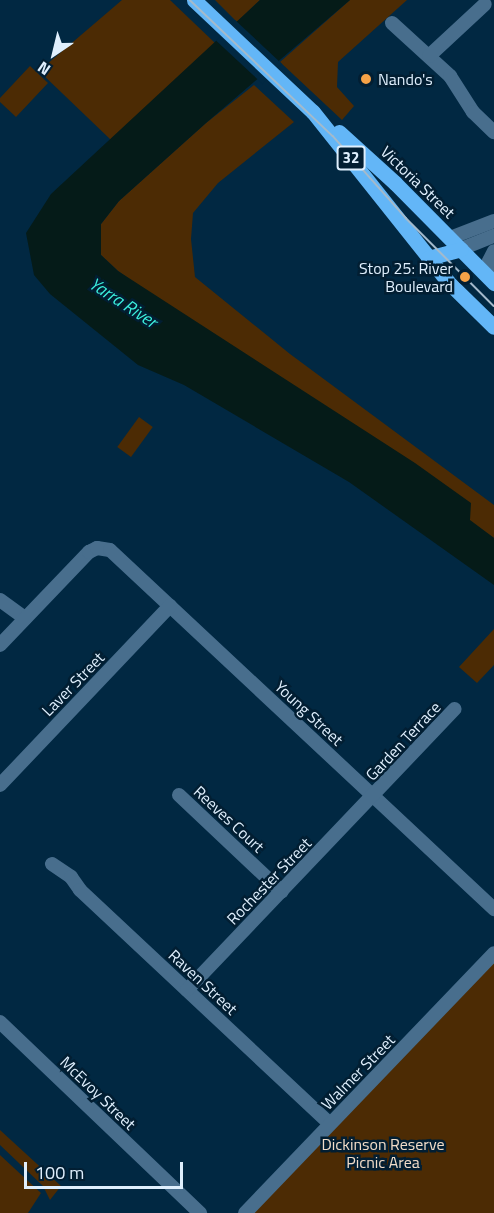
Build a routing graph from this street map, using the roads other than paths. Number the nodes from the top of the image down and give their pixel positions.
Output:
1 (194, 0) edge
2 (487, 3) edge
3 (392, 23) dead end
4 (429, 56) junction
5 (313, 112) junction
6 (494, 132) edge
7 (494, 221) edge
8 (494, 236) edge
9 (456, 243) junction
10 (494, 251) edge
11 (424, 253) junction
12 (491, 280) edge
13 (494, 327) edge
14 (0, 600) edge
15 (0, 606) edge
16 (170, 606) junction
17 (21, 623) junction
18 (0, 645) edge
19 (455, 709) dead end
20 (0, 785) edge
21 (179, 795) dead end
22 (374, 796) junction
23 (52, 864) dead end
24 (282, 892) junction
25 (494, 909) edge
26 (494, 953) edge
27 (187, 990) junction
28 (0, 1022) edge
29 (330, 1124) junction
30 (200, 1213) edge
31 (245, 1213) edge

1 - 5 main road, Victoria Street / 32
2 - 4 street
3 - 4 street
4 - 6 street
5 - 9 main road, Victoria Street / 32
5 - 11 main road, Victoria Street / 32
7 - 9 street
8 - 9 street
9 - 11 main road
9 - 12 main road, Victoria Street / 32
10 - 12 street
11 - 13 main road, Victoria Street / 32
14 - 17 street
15 - 17 street
16 - 17 street, Young Street
16 - 20 street, Laver Street
16 - 22 street, Young Street
17 - 18 street
19 - 22 street, Garden Terrace
21 - 24 street, Reeves Court
22 - 24 street, Rochester Street
22 - 25 street, Young Street
23 - 27 street, Raven Street
24 - 27 street, Rochester Street
26 - 29 street, Walmer Street
27 - 29 street, Raven Street
28 - 30 street, McEvoy Street
29 - 31 street, Walmer Street

